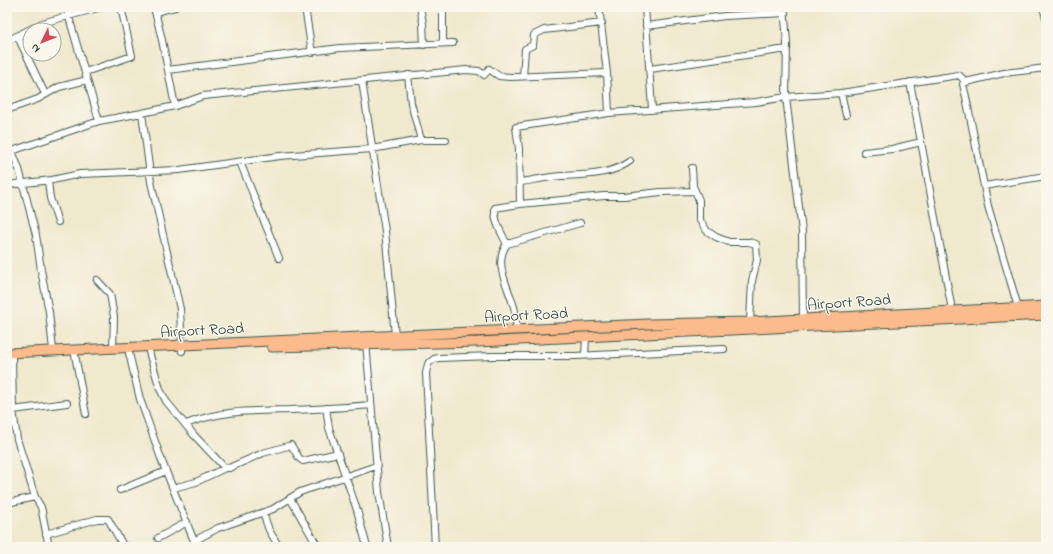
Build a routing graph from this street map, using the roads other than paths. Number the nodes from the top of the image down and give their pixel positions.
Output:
1 (66, 7) edge
2 (102, 7) edge
3 (121, 7) edge
4 (175, 7) edge
5 (305, 7) edge
6 (420, 7) edge
7 (443, 7) edge
8 (600, 7) edge
9 (645, 7) edge
10 (1043, 7) edge
11 (154, 10) edge
12 (785, 10) edge
13 (68, 16) junction
14 (1046, 18) edge
15 (602, 23) junction
16 (646, 26) junction
17 (18, 37) junction
18 (7, 41) edge
19 (444, 43) junction
20 (453, 43) dead end
21 (424, 45) junction
22 (787, 49) junction
23 (312, 53) junction
24 (1046, 68) edge
25 (650, 69) junction
26 (168, 70) junction
27 (85, 72) junction
28 (607, 73) junction
29 (408, 75) junction
30 (522, 76) junction
31 (87, 80) junction
32 (362, 81) junction
33 (910, 82) junction
34 (966, 82) junction
35 (841, 92) junction
36 (45, 94) junction
37 (786, 97) junction
38 (175, 106) junction
39 (652, 109) junction
40 (7, 110) edge
41 (142, 113) junction
42 (609, 113) junction
43 (846, 114) dead end
44 (99, 121) junction
45 (421, 140) junction
46 (446, 140) dead end
47 (921, 142) junction
48 (372, 149) junction
49 (864, 152) dead end
50 (630, 161) dead end
51 (240, 162) junction
52 (692, 168) dead end
53 (149, 171) junction
54 (1046, 176) edge
55 (48, 181) junction
56 (521, 182) junction
57 (22, 184) junction
58 (7, 185) edge
59 (984, 186) junction
60 (696, 191) junction
61 (520, 204) junction
62 (58, 222) dead end
63 (580, 223) dead end
64 (507, 244) junction
65 (279, 258) dead end
66 (97, 280) dead end
67 (1046, 306) edge
68 (1018, 307) junction
69 (952, 310) junction
70 (1046, 315) edge
71 (803, 319) junction
72 (750, 322) junction
73 (517, 330) junction
74 (395, 335) junction
75 (586, 337) junction
76 (366, 343) junction
77 (113, 348) junction
78 (182, 348) junction
79 (724, 349) dead end
80 (53, 350) junction
81 (149, 352) junction
82 (129, 353) junction
83 (75, 355) junction
84 (585, 355) junction
85 (9, 356) edge
86 (67, 403) dead end
87 (371, 405) junction
88 (326, 408) junction
89 (13, 410) junction
90 (86, 414) dead end
91 (186, 424) junction
92 (338, 453) junction
93 (376, 466) junction
94 (224, 468) junction
95 (166, 471) junction
96 (346, 477) junction
97 (173, 488) junction
98 (120, 490) dead end
99 (35, 497) junction
100 (290, 498) junction
101 (7, 503) edge
102 (263, 512) junction
103 (187, 522) junction
104 (46, 534) junction
105 (158, 538) dead end
106 (194, 544) edge
107 (49, 547) edge
108 (124, 547) edge
109 (279, 547) edge
110 (318, 547) edge
111 (367, 547) edge
112 (388, 547) edge
113 (435, 547) edge

1 - 13 street
2 - 13 street
3 - 27 street
4 - 11 street
5 - 23 street
6 - 21 street
7 - 19 street
8 - 15 street
9 - 16 street
10 - 14 street
11 - 26 street
12 - 16 street
12 - 22 street
13 - 17 street
13 - 27 street
15 - 28 street
15 - 30 street
16 - 25 street
17 - 18 street
17 - 36 street
19 - 20 street
19 - 21 street
21 - 23 street
22 - 25 street
22 - 37 street
23 - 26 street
24 - 34 street
25 - 39 street
26 - 38 street
27 - 31 street
28 - 30 street
28 - 42 street
29 - 30 street
29 - 32 street
29 - 45 street
31 - 36 street
31 - 44 street
32 - 38 street
32 - 48 street
33 - 34 street
33 - 35 street
33 - 47 street
34 - 59 street
35 - 37 street
35 - 43 street
36 - 40 street
37 - 39 street
37 - 71 street
38 - 41 street
39 - 42 street
41 - 44 street
41 - 53 street
42 - 56 street
44 - 57 street
45 - 46 street
45 - 48 street
47 - 49 street
47 - 69 street
48 - 51 street
48 - 74 street
50 - 56 street
51 - 53 street
51 - 65 street
52 - 60 street
53 - 55 street
53 - 78 street
54 - 59 street
55 - 57 street
55 - 62 street
56 - 61 street
57 - 58 street
57 - 80 street
59 - 68 street
60 - 61 street
60 - 72 street
61 - 64 street
63 - 64 street
64 - 73 street
66 - 77 street
67 - 68 highway, Airport Road
68 - 69 highway, Airport Road
69 - 71 highway, Airport Road
70 - 75 highway, Airport Road
71 - 72 highway, Airport Road
72 - 73 highway, Airport Road
73 - 74 highway, Airport Road
74 - 78 highway, Airport Road
75 - 76 highway, Airport Road
75 - 84 street
76 - 78 highway, Airport Road
76 - 87 street
77 - 78 highway, Airport Road
77 - 80 highway, Airport Road
78 - 81 highway, Airport Road
79 - 84 street
80 - 85 highway, Airport Road
81 - 82 highway, Airport Road
81 - 91 street
82 - 83 highway, Airport Road
82 - 95 street
83 - 85 highway, Airport Road
83 - 90 street
84 - 113 street
85 - 89 street
86 - 89 street
87 - 88 street
87 - 93 street
88 - 91 street
88 - 92 street
89 - 99 street
91 - 94 street
92 - 94 street
92 - 96 street
93 - 96 street
93 - 112 street
94 - 97 street
95 - 97 street
95 - 98 street
96 - 100 street
96 - 111 street
97 - 103 street
99 - 101 street
99 - 104 street
100 - 102 street
100 - 110 street
102 - 106 street
102 - 109 street
103 - 105 street
103 - 106 street
104 - 107 street
104 - 108 street

